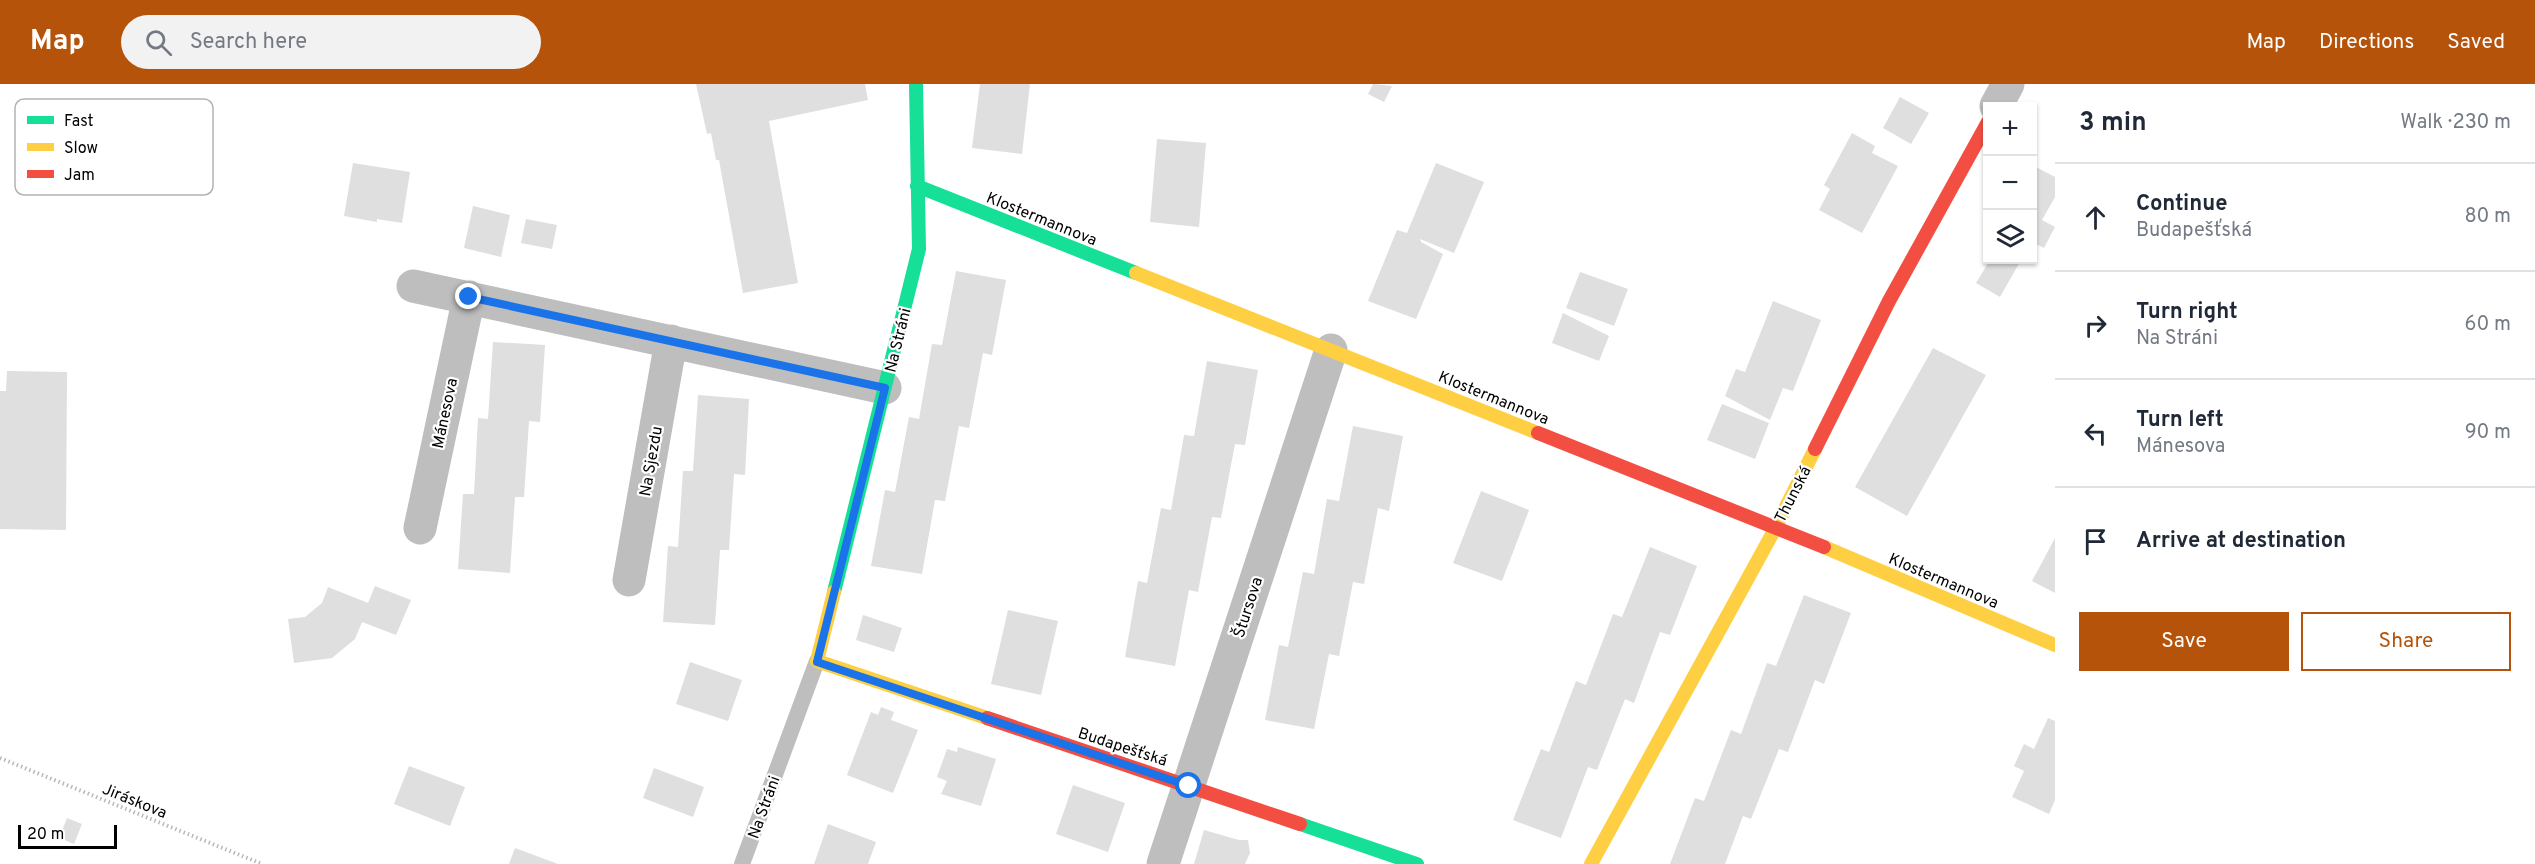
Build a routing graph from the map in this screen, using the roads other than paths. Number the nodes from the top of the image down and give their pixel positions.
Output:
1 (916, 84) edge
2 (2008, 84) edge
3 (1998, 102) edge
4 (1983, 131) edge
5 (917, 186) junction
6 (413, 286) dead end
7 (469, 297) junction
8 (671, 341) junction
9 (1331, 350) junction
10 (885, 388) junction
11 (1776, 527) junction
12 (420, 528) dead end
13 (629, 580) dead end
14 (2055, 645) edge
15 (817, 662) junction
16 (1189, 786) junction
17 (742, 864) edge
18 (1163, 864) edge
19 (1417, 864) edge
20 (1591, 864) edge

1 - 5 street, Na Stráni
2 - 3 street
4 - 11 street, Thunská
5 - 9 street, Klostermannova
5 - 10 street, Na Stráni
6 - 7 street
7 - 8 street
7 - 12 street, Mánesova
8 - 10 street
8 - 13 street, Na Sjezdu
9 - 11 street, Klostermannova
9 - 16 street, Štursova
10 - 15 street, Na Stráni
11 - 14 street, Klostermannova
11 - 20 street, Thunská
15 - 16 street, Budapešťská
15 - 17 lane, Na Stráni
16 - 18 street, Štursova
16 - 19 street, Budapešťská

